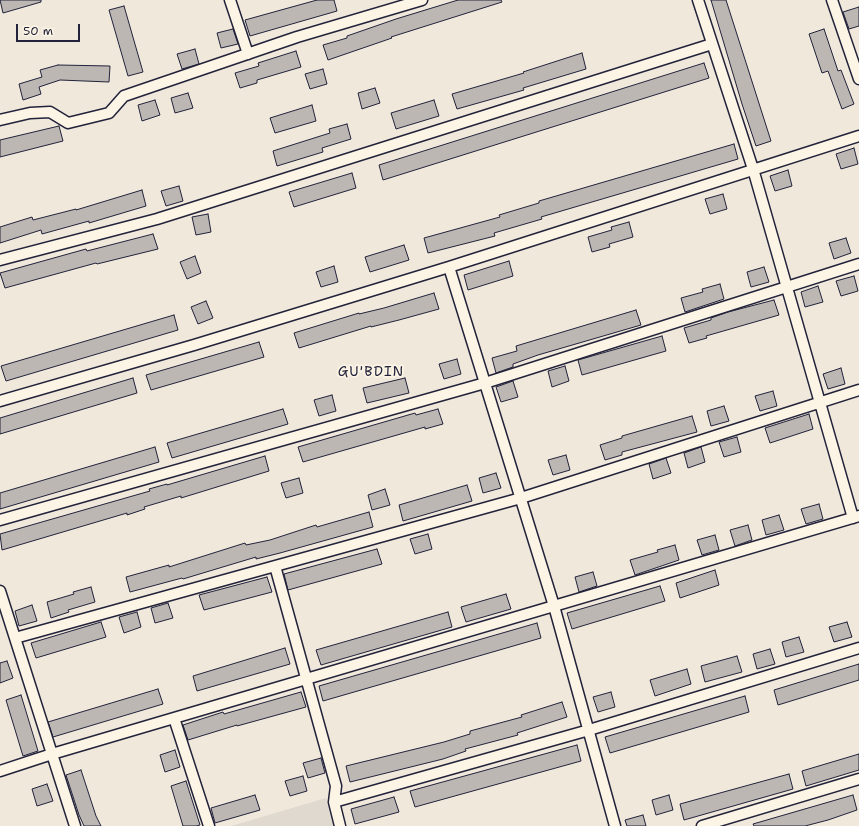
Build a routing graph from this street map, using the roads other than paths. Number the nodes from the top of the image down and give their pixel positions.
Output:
1 (230, 0) edge
2 (422, 0) edge
3 (698, 0) edge
4 (832, 0) edge
5 (712, 44) junction
6 (248, 54) junction
7 (859, 79) edge
8 (0, 120) edge
9 (859, 136) edge
10 (753, 169) junction
11 (0, 260) edge
12 (859, 264) edge
13 (449, 267) junction
14 (787, 287) junction
15 (485, 383) junction
16 (859, 390) edge
17 (0, 400) edge
18 (820, 403) junction
19 (521, 498) junction
20 (856, 517) edge
21 (0, 520) edge
22 (275, 566) junction
23 (0, 591) edge
24 (554, 606) junction
25 (15, 638) junction
26 (859, 648) edge
27 (306, 679) junction
28 (174, 718) junction
29 (589, 730) junction
30 (52, 754) junction
31 (0, 771) edge
32 (859, 779) edge
33 (334, 802) junction
34 (75, 826) edge
35 (209, 826) edge
36 (340, 826) edge
37 (615, 826) edge
38 (702, 826) edge

1 - 6 street
2 - 6 street
3 - 5 street
4 - 7 street
5 - 10 street
5 - 11 street
6 - 8 street
9 - 10 street
10 - 13 street
10 - 14 street
12 - 14 street
13 - 15 street
13 - 17 street
14 - 15 street
14 - 18 street
15 - 19 street
15 - 21 street
16 - 18 street
18 - 19 street
18 - 20 street
19 - 22 street
19 - 24 street
20 - 24 street
22 - 25 street
22 - 27 street
23 - 25 street
24 - 27 street
24 - 29 street
25 - 30 street
26 - 29 street
27 - 28 street
27 - 33 street
28 - 30 street
28 - 35 street
29 - 33 street
29 - 37 street
30 - 31 street
30 - 34 street
32 - 38 street
33 - 36 street

